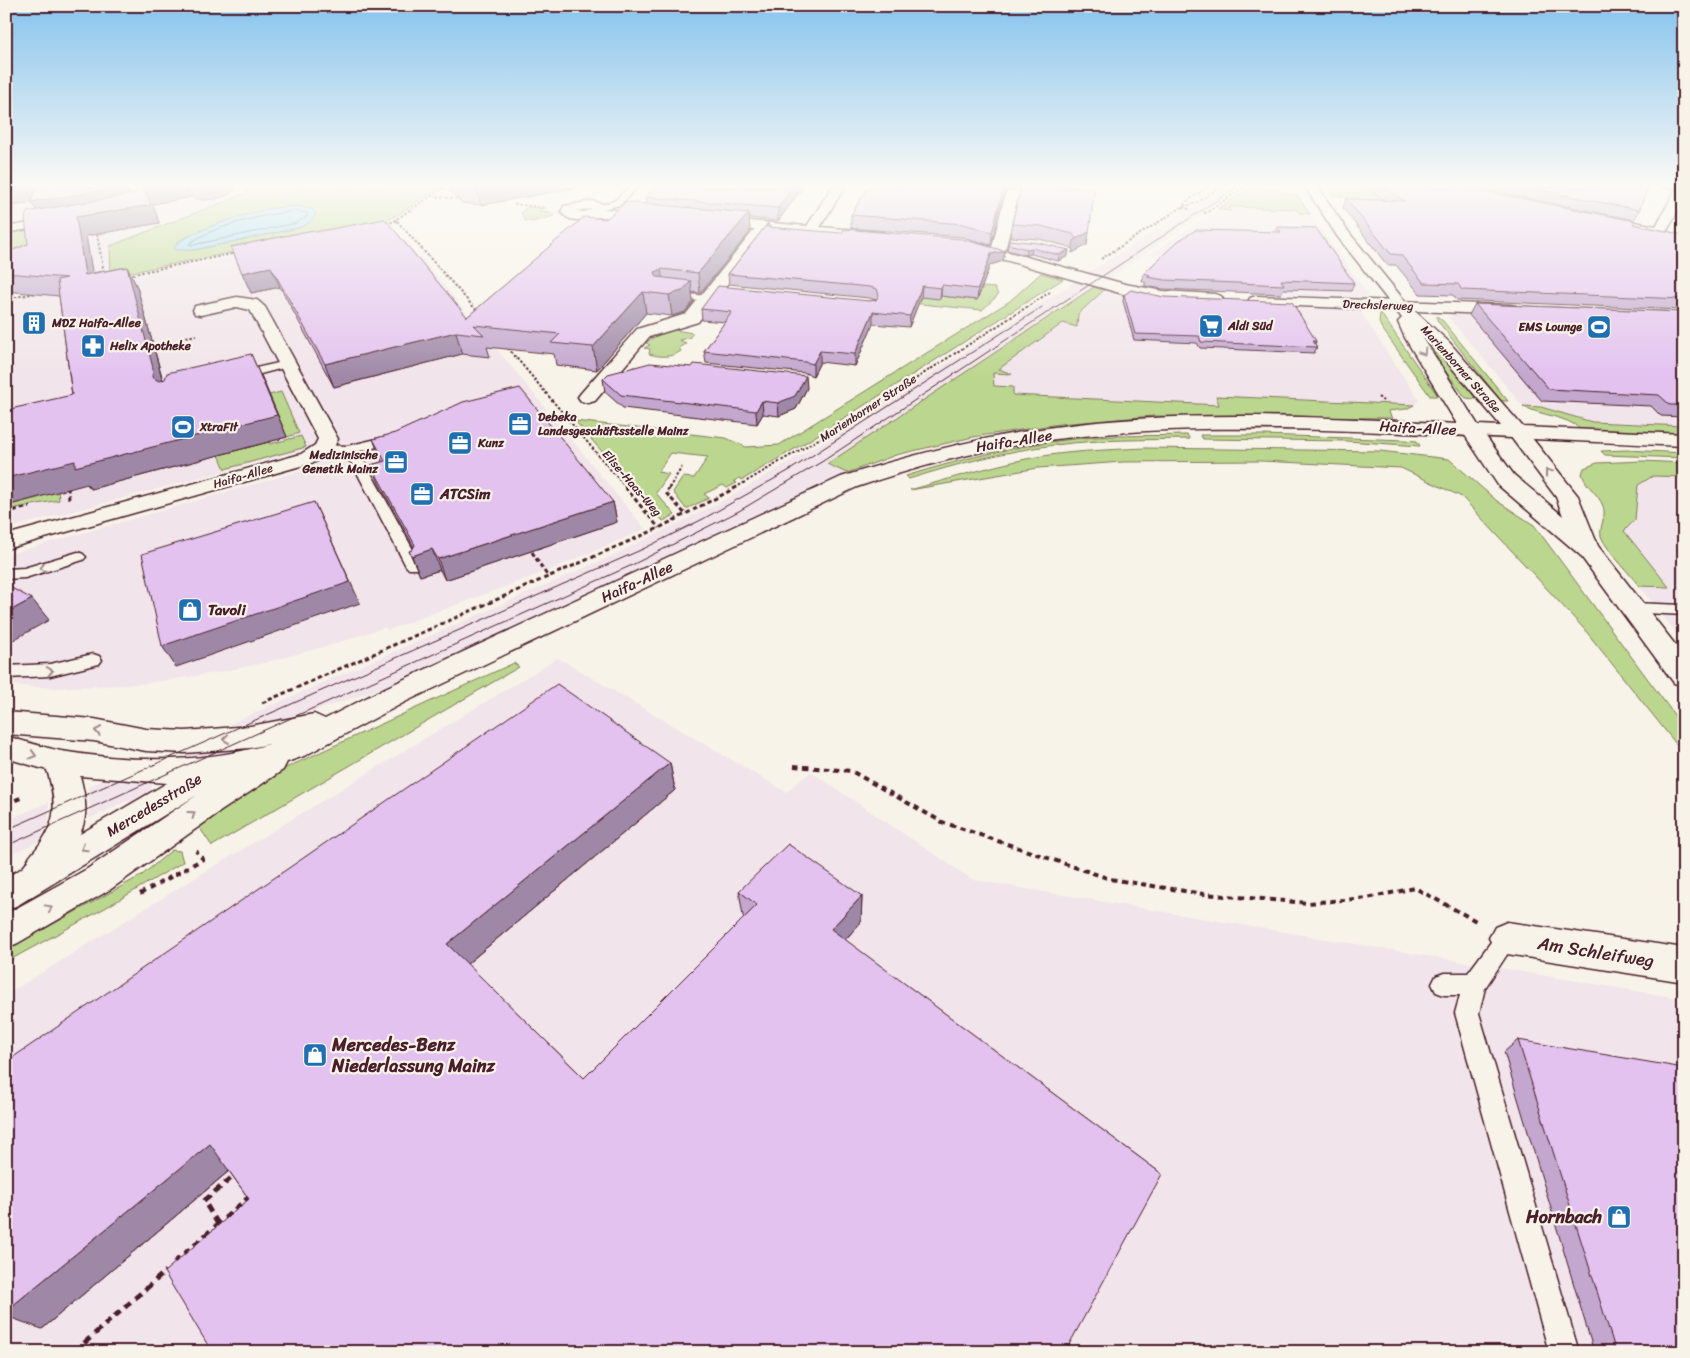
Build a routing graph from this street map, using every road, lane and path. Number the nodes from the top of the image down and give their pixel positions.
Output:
1 (100, 250) edge
2 (423, 250) edge
3 (746, 250) edge
4 (1015, 250) edge
5 (1115, 250) edge
6 (1356, 250) edge
7 (241, 252) edge
8 (1098, 261) dead end
9 (122, 276) edge
10 (106, 279) edge
11 (1057, 287) dead end
12 (42, 292) edge
13 (734, 292) edge
14 (664, 294) edge
15 (712, 294) junction
16 (6, 299) edge
17 (1401, 307) junction
18 (201, 310) dead end
19 (1530, 311) edge
20 (483, 318) edge
21 (507, 348) edge
22 (620, 361) junction
23 (287, 364) junction
24 (639, 364) edge
25 (228, 378) edge
26 (588, 397) dead end
27 (1378, 397) dead end
28 (1382, 400) dead end
29 (1472, 430) junction
30 (1517, 432) junction
31 (415, 434) edge
32 (1684, 440) edge
33 (324, 449) junction
34 (347, 450) junction
35 (682, 467) dead end
36 (67, 482) edge
37 (686, 515) junction
38 (73, 524) junction
39 (659, 528) junction
40 (6, 542) edge
41 (1588, 550) junction
42 (532, 552) edge
43 (78, 558) dead end
44 (414, 566) edge
45 (6, 574) edge
46 (548, 577) junction
47 (1632, 608) junction
48 (1684, 610) edge
49 (93, 660) dead end
50 (6, 672) edge
51 (1684, 676) edge
52 (256, 706) dead end
53 (6, 723) edge
54 (301, 737) junction
55 (146, 740) junction
56 (6, 747) edge
57 (60, 762) junction
58 (794, 766) dead end
59 (218, 767) joint
60 (170, 783) junction
61 (23, 797) dead end
62 (6, 804) edge
63 (124, 863) junction
64 (17, 889) edge
65 (6, 932) edge
66 (1507, 938) junction
67 (1684, 965) edge
68 (1444, 984) dead end
69 (1474, 984) junction
70 (241, 1170) edge
71 (257, 1190) edge
72 (218, 1224) junction
73 (74, 1352) edge
74 (1564, 1352) edge

1 - 10 path
2 - 20 path
3 - 15 street
4 - 17 street, Drechslerweg
5 - 8 path
6 - 17 street, Marienborner Straße
7 - 9 path
11 - 37 path, Marienborner Straße
12 - 16 path
13 - 15 street
14 - 15 lane
15 - 22 street
17 - 19 street, Drechslerweg
17 -> 29 street, Marienborner Straße
17 - 30 street, Marienborner Straße
18 - 23 street
21 - 39 path, Elise-Haas-Weg
22 - 24 street
22 - 26 street
23 - 25 lane
23 - 33 street
27 - 28 path
29 - 30 street, Haifa-Allee
29 - 41 street
29 - 54 street, Haifa-Allee
30 - 32 street, Haifa-Allee
41 -> 30 street
31 - 34 lane
33 - 34 lane
33 - 38 street, Haifa-Allee
34 - 44 lane
35 - 37 path
36 - 38 path
37 - 39 path, Marienborner Straße
38 - 40 street, Haifa-Allee
39 - 46 path, Marienborner Straße
41 - 47 street
42 - 46 path
43 -> 45 lane
46 - 52 path, Marienborner Straße
47 - 48 lane
47 - 51 street
50 -> 49 lane
55 -> 53 street, Haifa-Allee
54 -> 55 street, Haifa-Allee
54 - 59 street, Haifa-Allee
63 -> 54 street, Mercedesstraße
55 - 60 street
56 -> 57 street
57 - 60 street
57 - 64 street
58 - 66 path
59 - 60 street, Mercedesstraße
60 - 63 street
60 -> 64 street, Mercedesstraße
61 - 62 path
65 -> 63 street, Mercedesstraße
66 - 67 street, Am Schleifweg
66 - 69 lane
68 - 69 lane
69 - 74 lane
70 - 72 path
71 - 72 path
72 - 73 path

